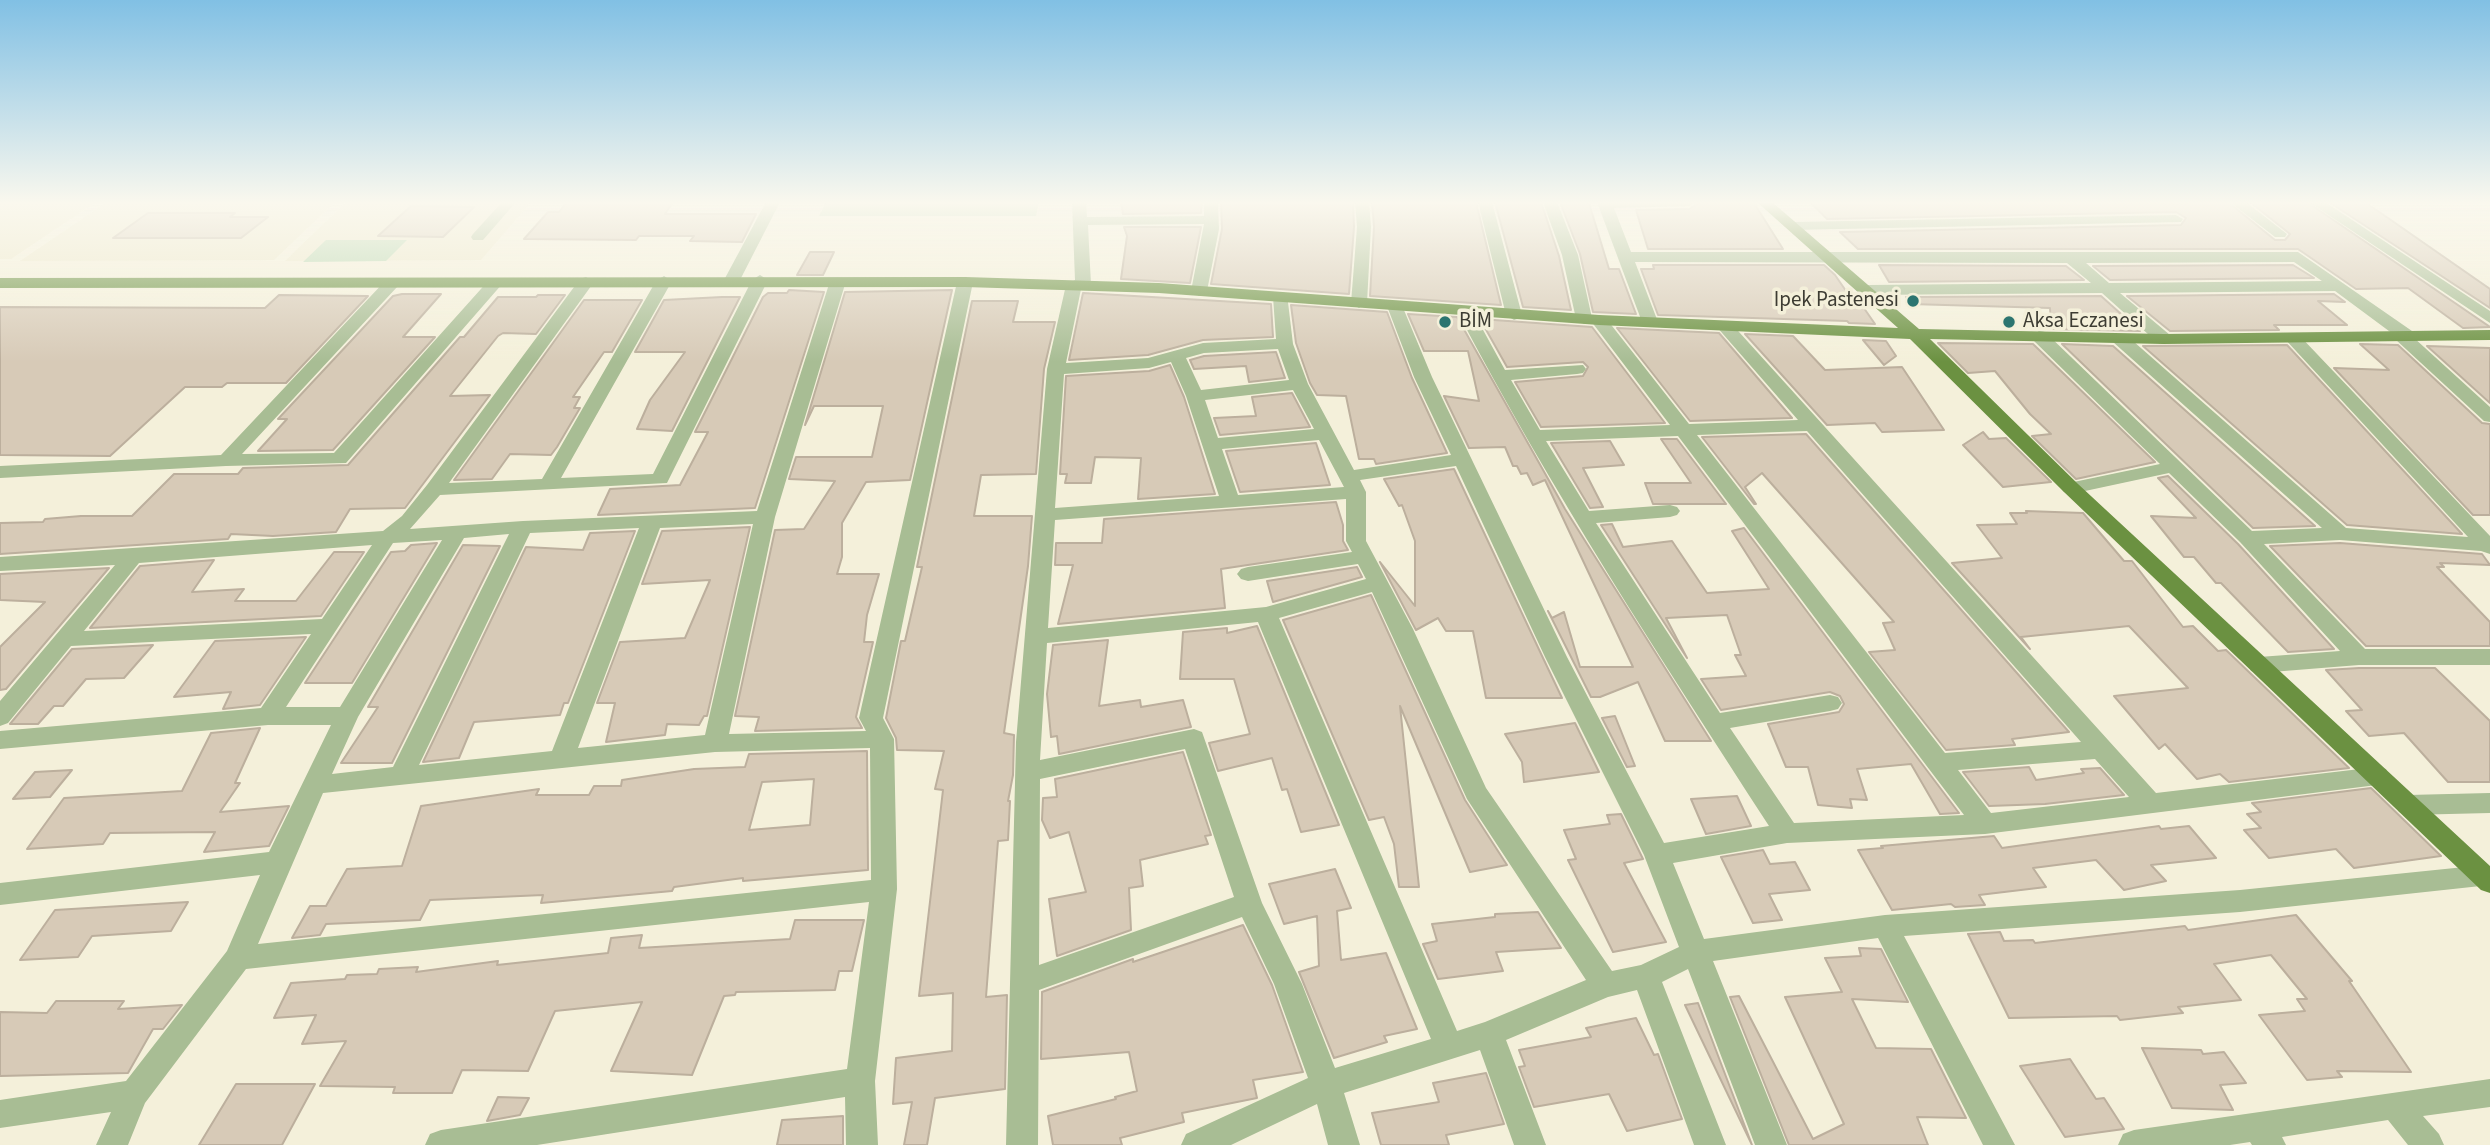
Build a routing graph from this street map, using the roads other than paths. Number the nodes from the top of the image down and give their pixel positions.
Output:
1 (745, 255) edge
2 (1079, 255) edge
3 (1206, 255) edge
4 (1362, 255) edge
5 (1499, 255) edge
6 (1570, 255) edge
7 (1823, 255) edge
8 (2396, 255) edge
9 (1625, 257) joint
10 (2070, 257) junction
11 (1827, 259) junction
12 (732, 280) junction
13 (760, 280) junction
14 (664, 281) junction
15 (838, 281) junction
16 (586, 282) junction
17 (965, 282) junction
18 (0, 283) edge
19 (391, 283) junction
20 (495, 283) junction
21 (1079, 285) junction
22 (2338, 286) junction
23 (2107, 289) junction
24 (1865, 290) junction
25 (1199, 291) junction
26 (1281, 297) junction
27 (1359, 303) junction
28 (1395, 306) junction
29 (1465, 311) junction
30 (1514, 315) junction
31 (2490, 318) edge
32 (1592, 320) junction
33 (1650, 323) junction
34 (1724, 326) junction
35 (1915, 334) junction
36 (2403, 335) junction
37 (2490, 335) edge
38 (2039, 336) junction
39 (2119, 338) junction
40 (2292, 338) junction
41 (2164, 339) junction
42 (1285, 344) junction
43 (1176, 355) junction
44 (1056, 369) junction
45 (1577, 369) dead end
46 (1499, 376) junction
47 (1299, 384) junction
48 (1195, 396) junction
49 (2490, 417) edge
50 (1813, 425) junction
51 (1682, 429) junction
52 (1323, 434) junction
53 (1534, 436) junction
54 (1211, 444) junction
55 (1463, 459) junction
56 (226, 460) junction
57 (2171, 467) junction
58 (0, 472) edge
59 (1353, 484) junction
60 (548, 485) junction
61 (2071, 488) junction
62 (434, 489) junction
63 (1231, 502) junction
64 (1670, 511) dead end
65 (1044, 516) junction
66 (765, 517) junction
67 (1582, 518) junction
68 (652, 521) junction
69 (523, 527) junction
70 (457, 532) junction
71 (2340, 534) junction
72 (386, 538) junction
73 (2247, 538) junction
74 (2489, 546) edge
75 (1364, 556) junction
76 (133, 558) junction
77 (0, 564) edge
78 (1248, 574) dead end
79 (1378, 583) junction
80 (1266, 614) junction
81 (327, 626) junction
82 (1036, 637) junction
83 (65, 639) junction
84 (2359, 657) junction
85 (2490, 657) edge
86 (2259, 665) junction
87 (11, 691) edge
88 (1830, 703) dead end
89 (268, 716) junction
90 (347, 716) junction
91 (0, 717) edge
92 (1715, 722) junction
93 (883, 739) junction
94 (0, 740) edge
95 (715, 743) junction
96 (2102, 749) junction
97 (561, 760) junction
98 (1938, 763) junction
99 (1028, 772) junction
100 (401, 776) junction
101 (2377, 776) junction
102 (313, 785) junction
103 (2490, 803) edge
104 (2151, 805) junction
105 (2408, 805) junction
106 (1985, 824) junction
107 (1787, 832) junction
108 (1657, 855) junction
109 (278, 862) junction
110 (2487, 879) edge
111 (884, 889) junction
112 (0, 894) edge
113 (1249, 903) junction
114 (1885, 926) junction
115 (1695, 952) junction
116 (238, 958) junction
117 (1646, 976) junction
118 (1023, 983) junction
119 (1605, 985) junction
120 (1489, 1034) junction
121 (1448, 1045) junction
122 (860, 1081) junction
123 (1326, 1085) junction
124 (2490, 1093) edge
125 (134, 1094) junction
126 (2395, 1105) junction
127 (0, 1114) edge
128 (2264, 1135) edge
129 (112, 1145) edge
130 (441, 1145) edge
131 (862, 1145) edge
132 (1022, 1145) edge
133 (1197, 1145) edge
134 (1344, 1145) edge
135 (1531, 1145) edge
136 (1710, 1145) edge
137 (1771, 1145) edge
138 (1999, 1145) edge
139 (2134, 1145) edge
140 (2428, 1145) edge

1 - 12 street
2 - 21 street
3 - 25 street
4 - 27 street
5 - 30 street
6 - 32 street
7 - 11 main road
8 - 31 street
9 - 11 street
9 - 33 street
10 - 11 street
10 - 22 street
10 - 23 street
11 - 24 main road
12 - 13 main road
12 - 14 main road
13 - 15 main road
13 - 60 street
14 - 16 main road
14 - 60 street
15 - 17 main road
15 - 66 street
16 - 20 main road
16 - 62 street
17 - 21 main road
17 - 93 street
18 - 19 main road
19 - 20 main road
19 - 56 street
20 - 56 street
21 - 25 main road
21 - 44 street
22 - 23 street
22 - 36 street
23 - 24 street
23 - 41 street
24 - 35 main road
25 - 26 main road
26 - 27 main road
26 - 42 street
27 - 28 main road
28 - 29 main road
28 - 55 street
29 - 30 main road
29 - 46 street
30 - 32 main road
32 - 33 main road
32 - 51 street
33 - 34 main road
34 - 35 main road
34 - 50 street
35 - 38 main road
35 - 61 main road
36 - 37 main road
36 - 40 main road
36 - 49 street
38 - 39 main road
38 - 57 street
39 - 41 main road
39 - 71 street
40 - 41 main road
40 - 74 street
42 - 43 street
42 - 47 street
43 - 44 street
43 - 48 street
44 - 65 street
45 - 46 street
46 - 53 street
47 - 48 street
47 - 52 street
48 - 54 street
50 - 51 street
50 - 96 street
51 - 53 street
51 - 98 street
52 - 54 street
52 - 59 street
53 - 67 street
54 - 63 street
55 - 59 street
55 - 108 street
56 - 58 street
57 - 61 street
57 - 73 street
59 - 63 street
59 - 75 street
60 - 62 street
61 - 86 main road
62 - 72 street
63 - 65 street
64 - 67 street
65 - 82 street
66 - 68 street
66 - 95 street
67 - 92 street
68 - 69 street
68 - 97 street
69 - 70 street
69 - 100 street
70 - 72 street
70 - 90 street
71 - 73 street
71 - 74 street
72 - 76 street
72 - 81 street
73 - 84 street
75 - 78 street
75 - 79 street
76 - 77 street
76 - 83 street
79 - 80 street
79 - 119 street
80 - 82 street
80 - 121 street
81 - 83 street
81 - 89 street
82 - 99 street
83 - 87 street
84 - 85 street
84 - 86 street
86 - 101 main road
87 - 91 street
88 - 92 street
89 - 90 street
89 - 94 street
90 - 102 street
92 - 107 street
93 - 95 street
93 - 111 street
95 - 97 street
96 - 98 street
96 - 104 street
97 - 100 street
98 - 106 street
99 - 113 street
99 - 118 street
100 - 102 street
101 - 104 street
101 - 105 main road
102 - 109 street
103 - 105 street
104 - 106 street
105 - 110 main road
106 - 107 street
107 - 108 street
108 - 115 street
109 - 112 street
109 - 116 street
110 - 114 street
111 - 116 street
111 - 122 street
113 - 118 street
113 - 123 street
114 - 115 street
114 - 138 street
115 - 117 street
115 - 137 street
116 - 125 street
117 - 119 street
117 - 136 street
118 - 132 street
119 - 120 street
120 - 121 street
120 - 135 street
121 - 123 street
122 - 130 street
122 - 131 street
123 - 133 street
123 - 134 street
124 - 126 street
125 - 127 street
125 - 129 street
126 - 128 street
126 - 140 street
128 - 139 street

